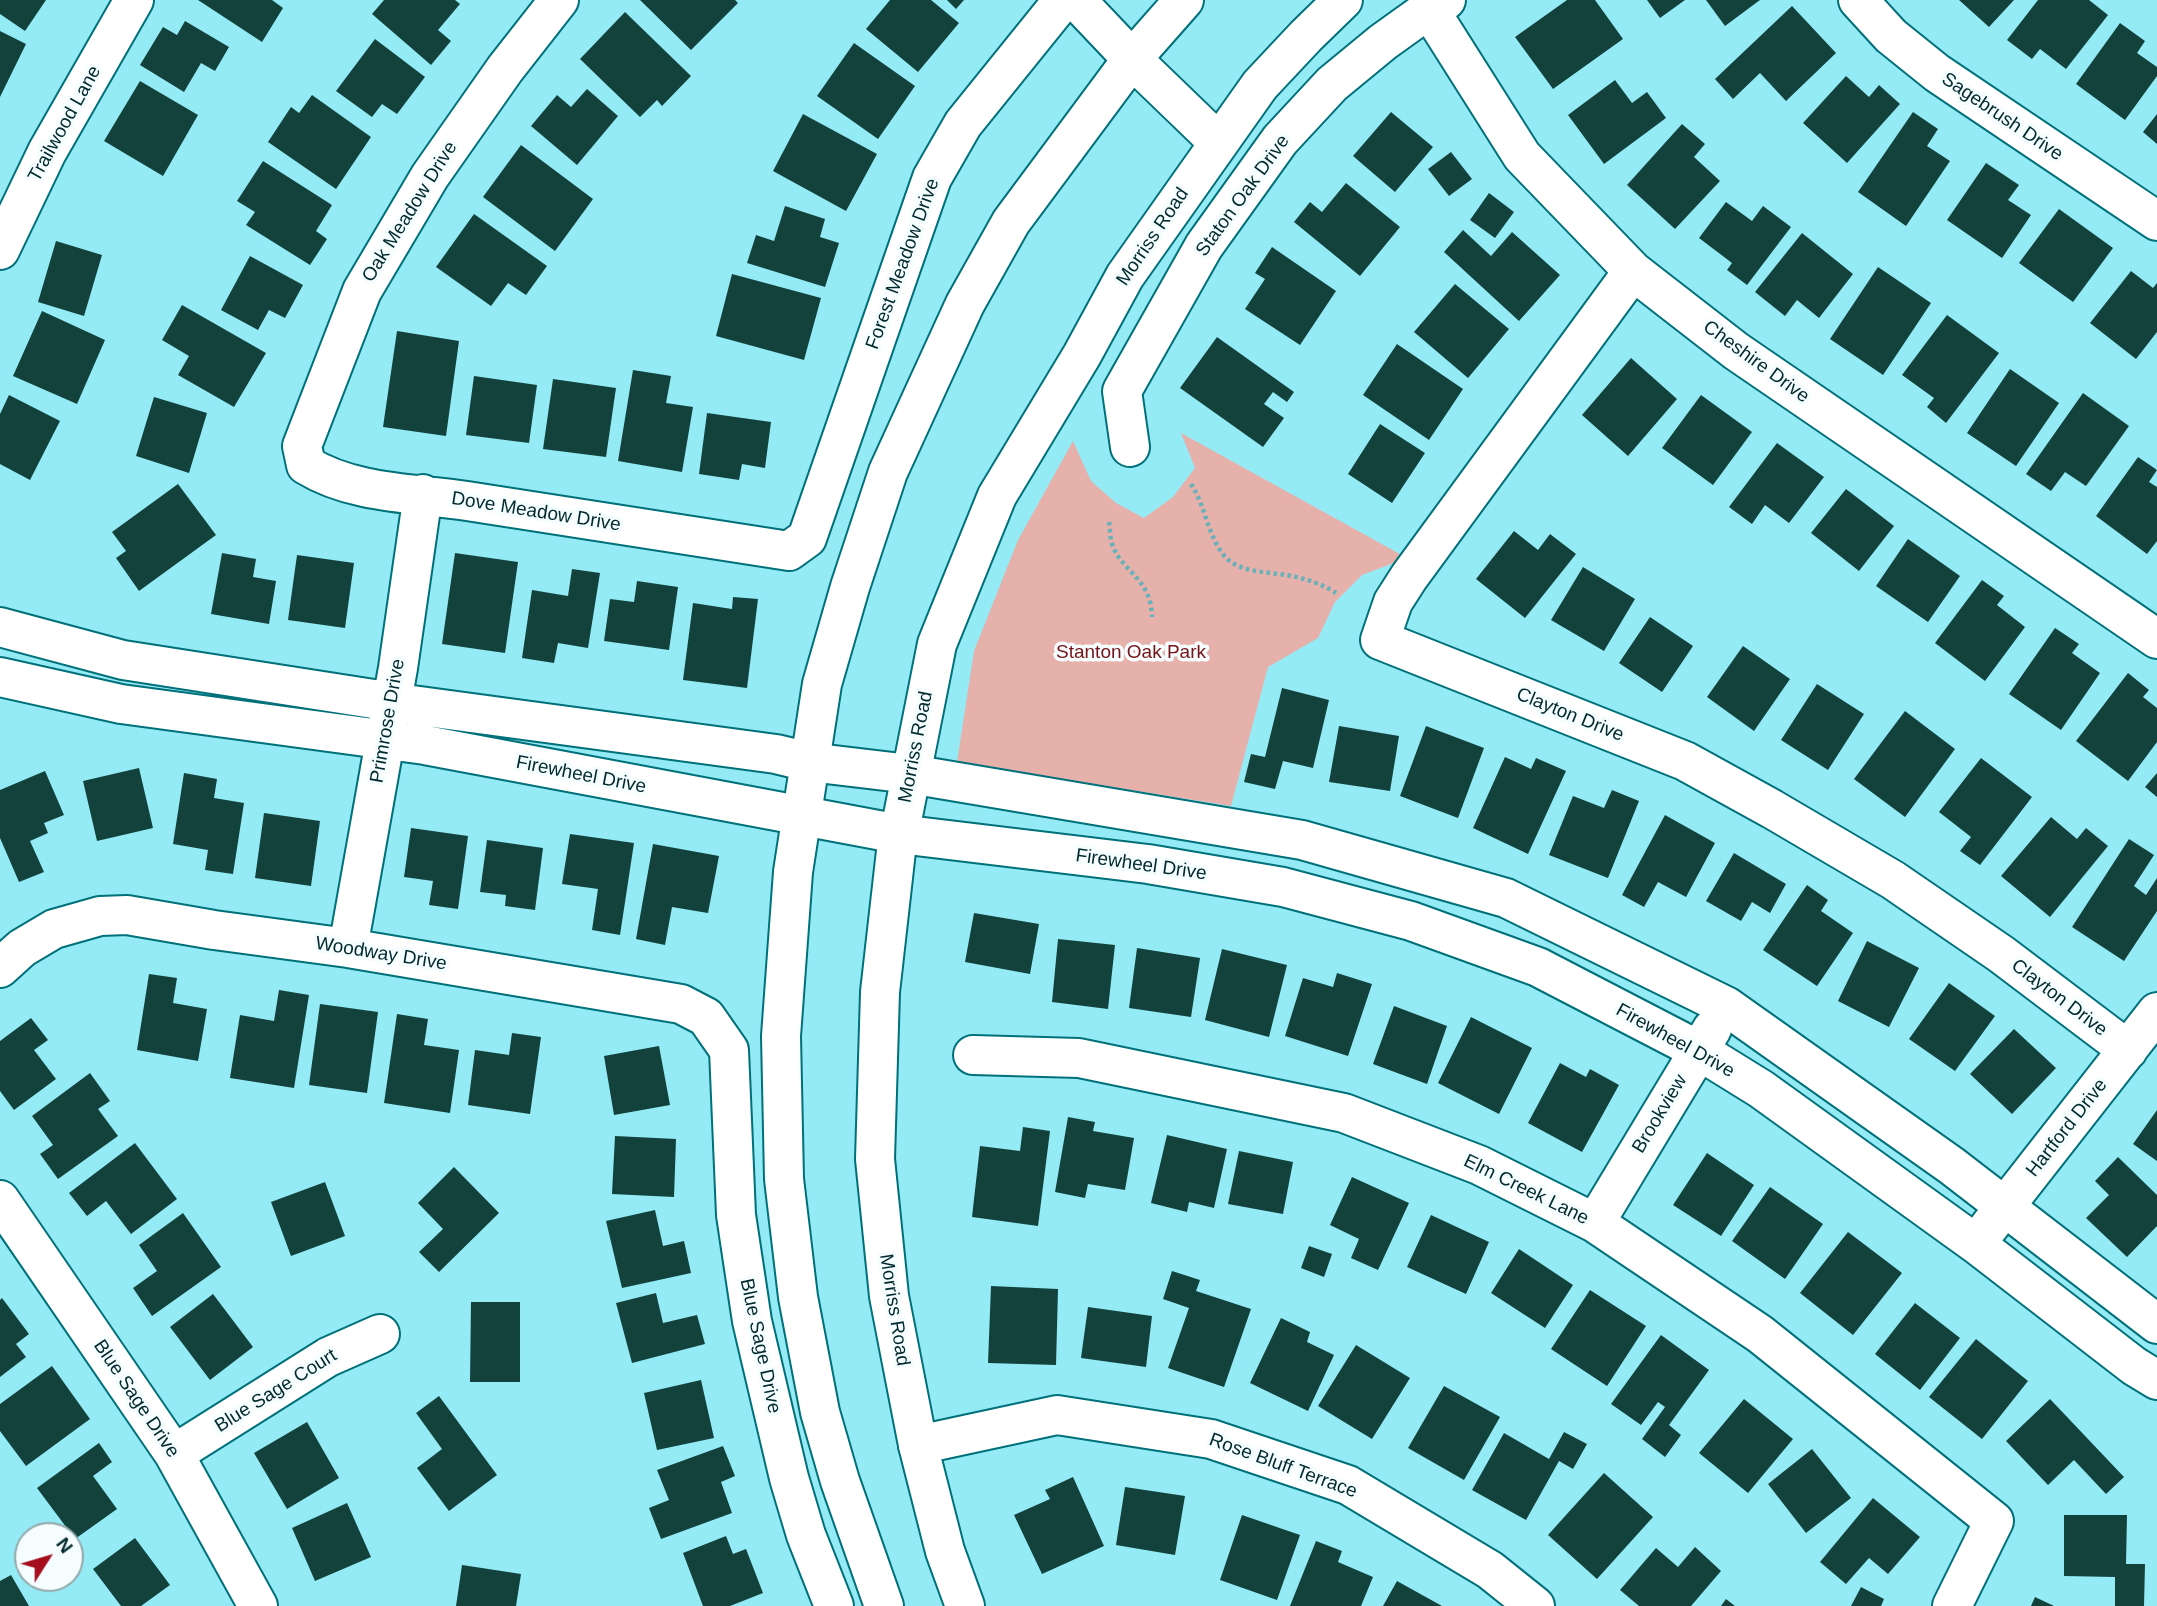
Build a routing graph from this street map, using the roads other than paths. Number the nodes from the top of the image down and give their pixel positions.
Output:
1 (134, 0) edge
2 (559, 0) edge
3 (1063, 0) edge
4 (1076, 0) edge
5 (1184, 0) edge
6 (1343, 0) edge
7 (1858, 0) edge
8 (1437, 4) edge
9 (1132, 59) junction
10 (1218, 142) junction
11 (2157, 221) edge
12 (0, 250) edge
13 (1633, 271) junction
14 (302, 446) joint
15 (1130, 447) dead end
16 (423, 494) junction
17 (789, 551) joint
18 (0, 627) edge
19 (2157, 639) edge
20 (0, 677) edge
21 (392, 702) junction
22 (385, 740) junction
23 (809, 762) junction
24 (910, 774) junction
25 (802, 817) junction
26 (899, 834) junction
27 (348, 948) junction
28 (0, 968) edge
29 (1726, 1006) junction
30 (2157, 1012) edge
31 (1698, 1050) junction
32 (2128, 1051) junction
33 (973, 1055) dead end
34 (729, 1077) joint
35 (0, 1200) edge
36 (2004, 1207) junction
37 (1595, 1223) junction
38 (1976, 1244) junction
39 (2157, 1324) edge
40 (380, 1334) dead end
41 (2157, 1380) edge
42 (918, 1444) junction
43 (174, 1454) junction
44 (258, 1606) edge
45 (834, 1606) edge
46 (884, 1606) edge
47 (965, 1606) edge
48 (1535, 1606) edge
49 (1952, 1606) edge

1 - 12 street, Trailwood Lane
2 - 14 street, Oak Meadow Drive
3 - 17 street, Forest Meadow Drive
4 - 9 street
5 - 9 street
6 - 10 street, Morriss Road
7 - 11 street, Sagebrush Drive
8 - 13 street, Cheshire Drive
8 - 15 street, Staton Oak Drive
9 - 10 street
9 - 23 street
10 - 24 street, Morriss Road
13 - 19 street, Cheshire Drive
13 - 32 street, Clayton Drive
14 - 16 street, Dove Meadow Drive
16 - 17 street, Dove Meadow Drive
16 - 21 street, Primrose Drive
18 - 21 street
20 - 22 street, Firewheel Drive
21 - 22 street, Primrose Drive
21 - 23 street
22 - 25 street, Firewheel Drive
22 - 27 street, Primrose Drive
23 - 24 street
23 - 25 street
24 - 26 street, Morriss Road
24 - 29 street
25 - 26 street, Firewheel Drive
25 - 46 street
26 - 31 street, Firewheel Drive
26 - 42 street, Morriss Road
27 - 28 street, Woodway Drive
27 - 34 street, Woodway Drive
29 - 31 street, Brookview
29 - 36 street
30 - 32 street, Hartford Drive
31 - 37 street, Brookview
31 - 38 street, Firewheel Drive
32 - 36 street, Hartford Drive
33 - 37 street, Elm Creek Lane
34 - 45 street, Blue Sage Drive
35 - 43 street, Blue Sage Drive
36 - 38 street, Hartford Drive
36 - 39 street
37 - 49 street, Elm Creek Lane
38 - 41 street, Firewheel Drive
40 - 43 street, Blue Sage Court
42 - 47 street, Morriss Road
42 - 48 street, Rose Bluff Terrace
43 - 44 street, Blue Sage Drive

